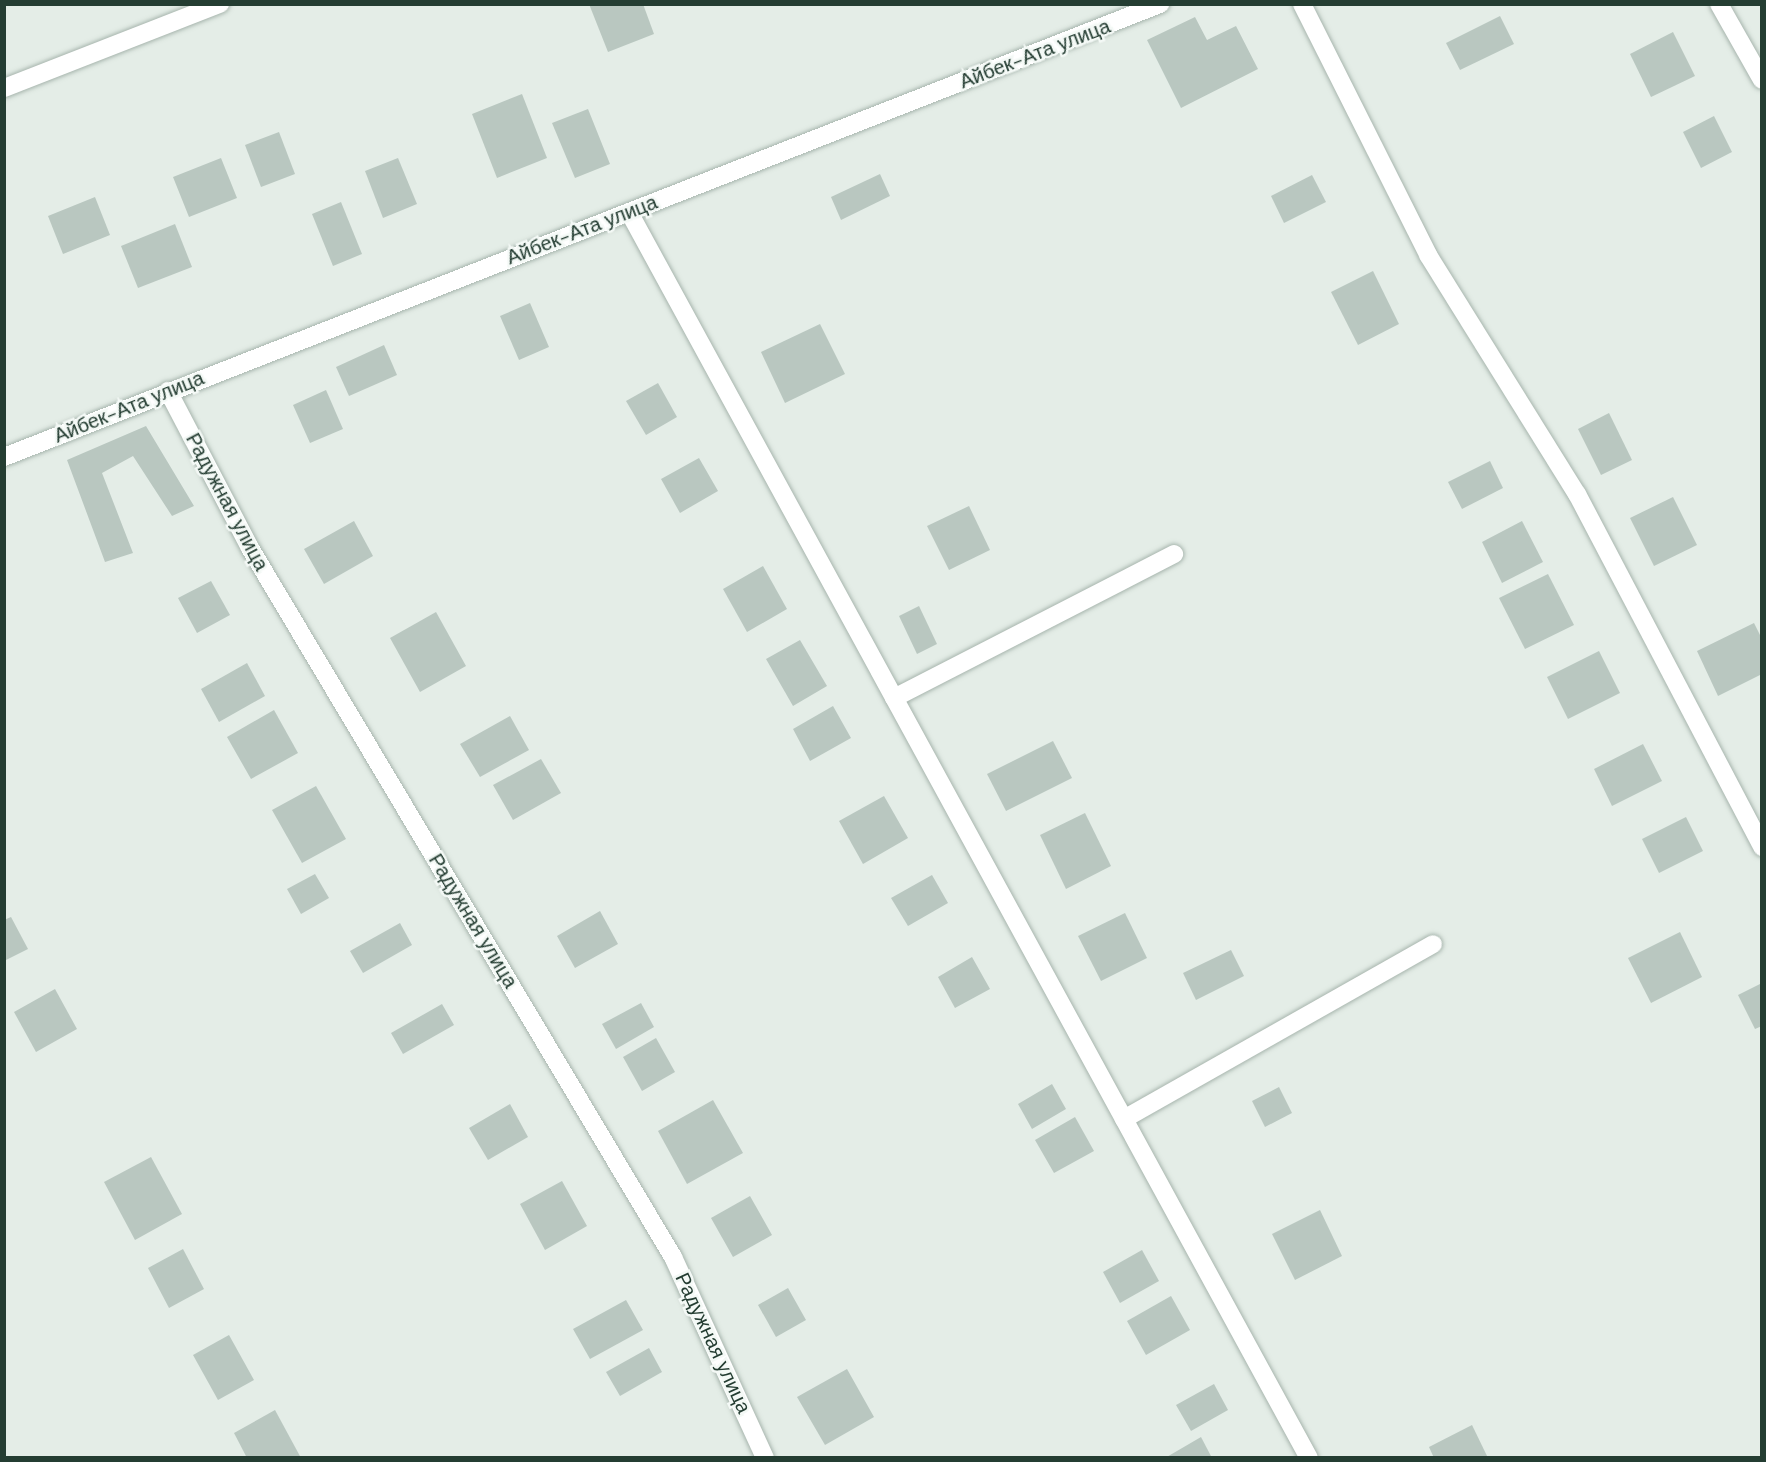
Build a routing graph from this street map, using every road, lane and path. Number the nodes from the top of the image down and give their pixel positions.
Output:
1 (220, 4) edge
2 (1160, 4) edge
3 (1302, 4) edge
4 (1719, 4) edge
5 (1761, 80) edge
6 (4, 88) edge
7 (629, 212) junction
8 (168, 391) junction
9 (4, 457) edge
10 (1174, 554) dead end
11 (894, 698) junction
12 (1761, 847) edge
13 (1433, 944) dead end
14 (1124, 1119) junction
15 (765, 1458) edge
16 (1309, 1458) edge

1 - 6 street
2 - 7 street, Айбек-Ата улица
3 - 12 street
4 - 5 street
7 - 8 street, Айбек-Ата улица
7 - 11 street
8 - 9 street, Айбек-Ата улица
8 - 15 street, Радужная улица
10 - 11 street
11 - 14 street
13 - 14 street
14 - 16 street

